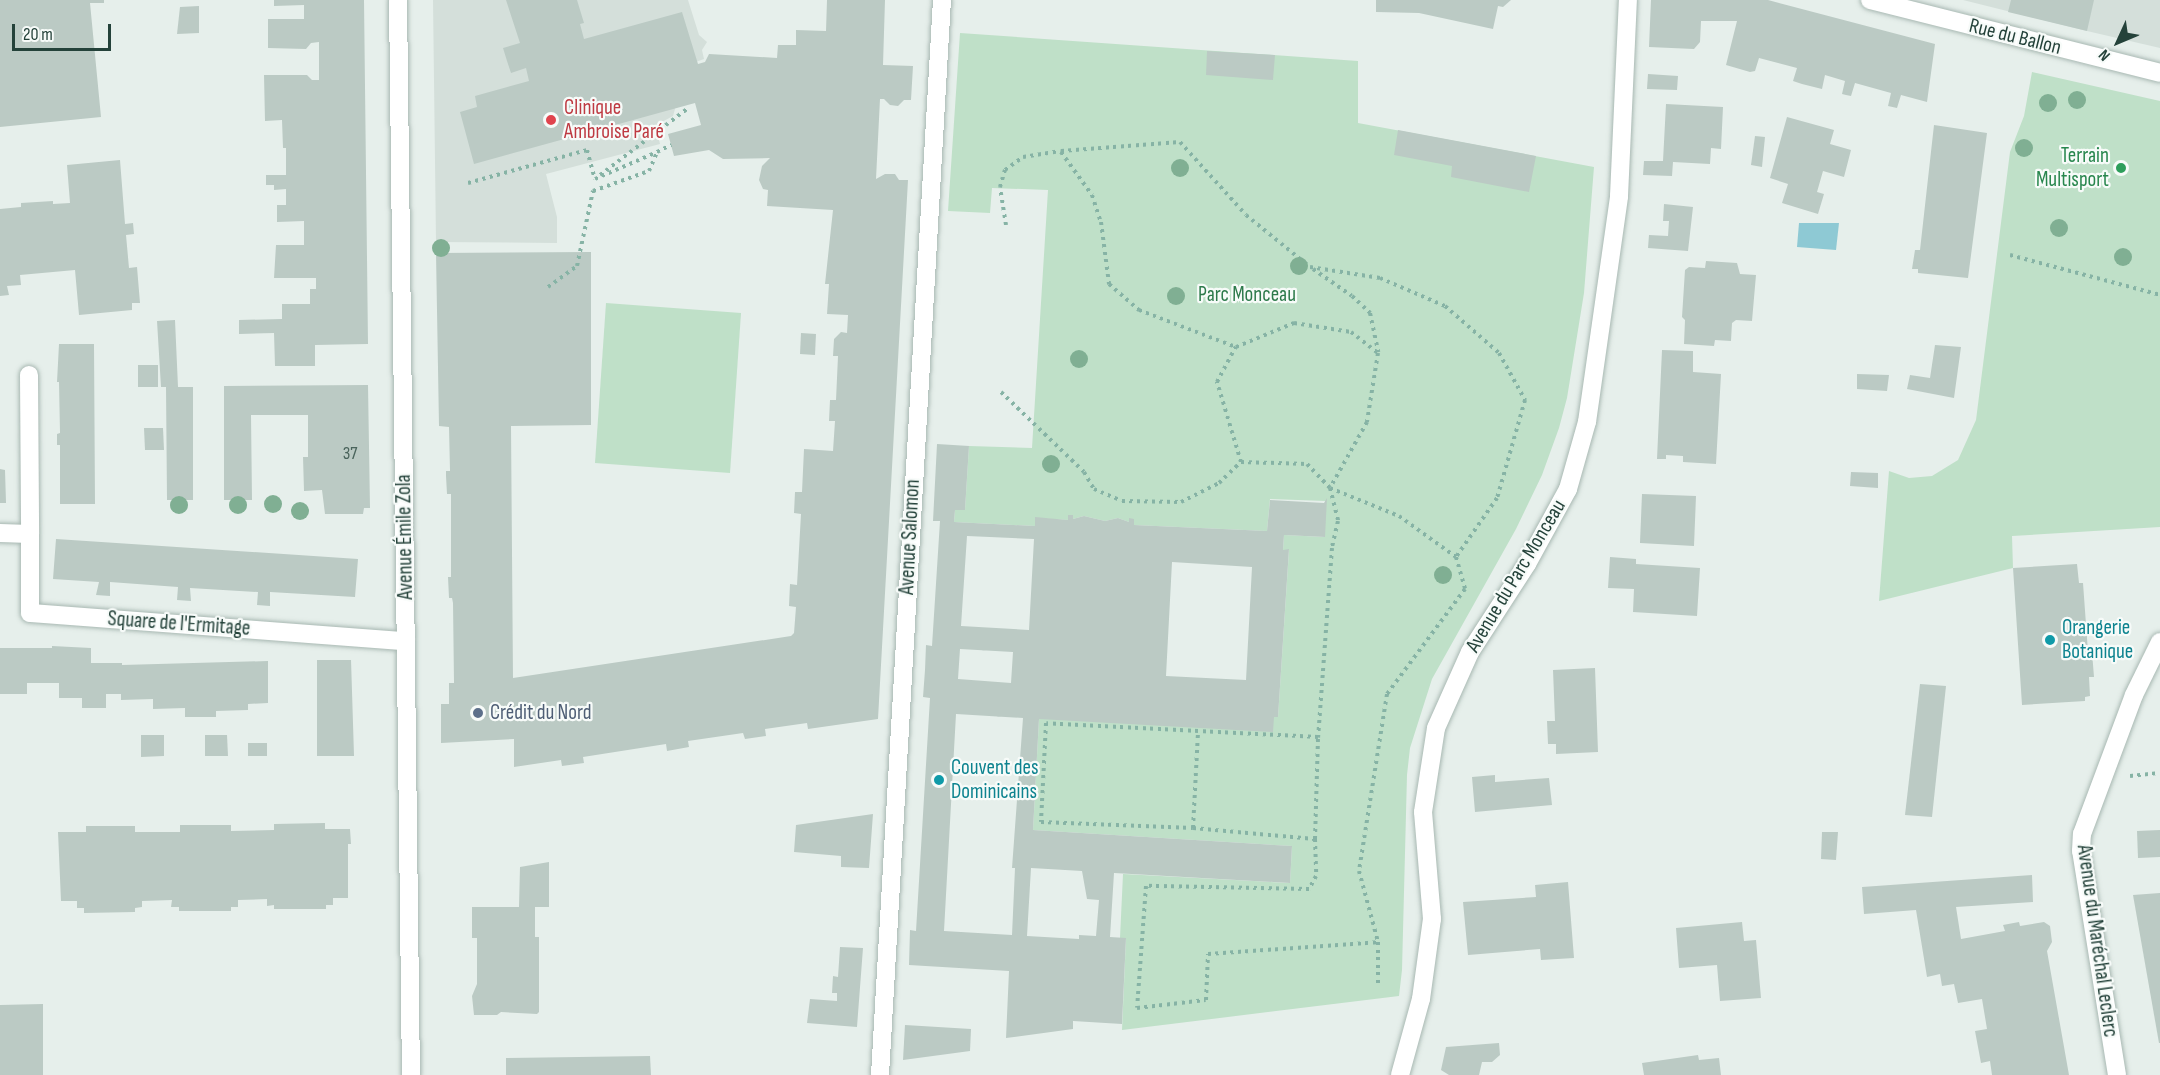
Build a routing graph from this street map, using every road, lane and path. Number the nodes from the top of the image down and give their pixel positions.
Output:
1 (398, 0) edge
2 (942, 0) edge
3 (1628, 0) edge
4 (1870, 0) edge
5 (2160, 73) edge
6 (687, 109) dead end
7 (671, 145) dead end
8 (1061, 151) junction
9 (657, 152) junction
10 (595, 180) junction
11 (468, 183) dead end
12 (1006, 225) dead end
13 (2010, 255) dead end
14 (1310, 267) junction
15 (548, 287) dead end
16 (2160, 295) edge
17 (1236, 347) junction
18 (1378, 353) junction
19 (29, 375) dead end
20 (1001, 392) dead end
21 (1241, 462) junction
22 (1330, 488) junction
23 (0, 533) edge
24 (30, 534) junction
25 (1456, 556) junction
26 (406, 641) junction
27 (2160, 642) edge
28 (1198, 732) junction
29 (1318, 737) junction
30 (1193, 828) junction
31 (1315, 839) junction
32 (1378, 942) junction
33 (1378, 983) dead end
34 (411, 1075) edge
35 (879, 1075) edge
36 (1400, 1075) edge
37 (2117, 1075) edge

1 - 26 street, Avenue Émile Zola
2 - 35 street, Avenue Salomon
3 - 36 street, Avenue du Parc Monceau
4 - 5 street, Rue du Ballon
6 - 10 path
7 - 9 path
8 - 12 path
8 - 14 path
8 - 17 path
9 - 10 path
9 - 15 path
10 - 11 path
13 - 16 path
14 - 18 path
14 - 25 path
17 - 18 path
17 - 21 path
18 - 22 path
19 - 24 street, Square de l'Ermitage
20 - 21 path
21 - 22 path
22 - 25 path
22 - 29 path
23 - 24 street
24 - 26 street, Square de l'Ermitage
25 - 32 path
26 - 34 street, Avenue Émile Zola
27 - 37 street, Avenue du Maréchal Leclerc
28 - 29 path
28 - 30 path
28 - 30 path
29 - 31 path
30 - 31 path
31 - 32 path
32 - 33 path

